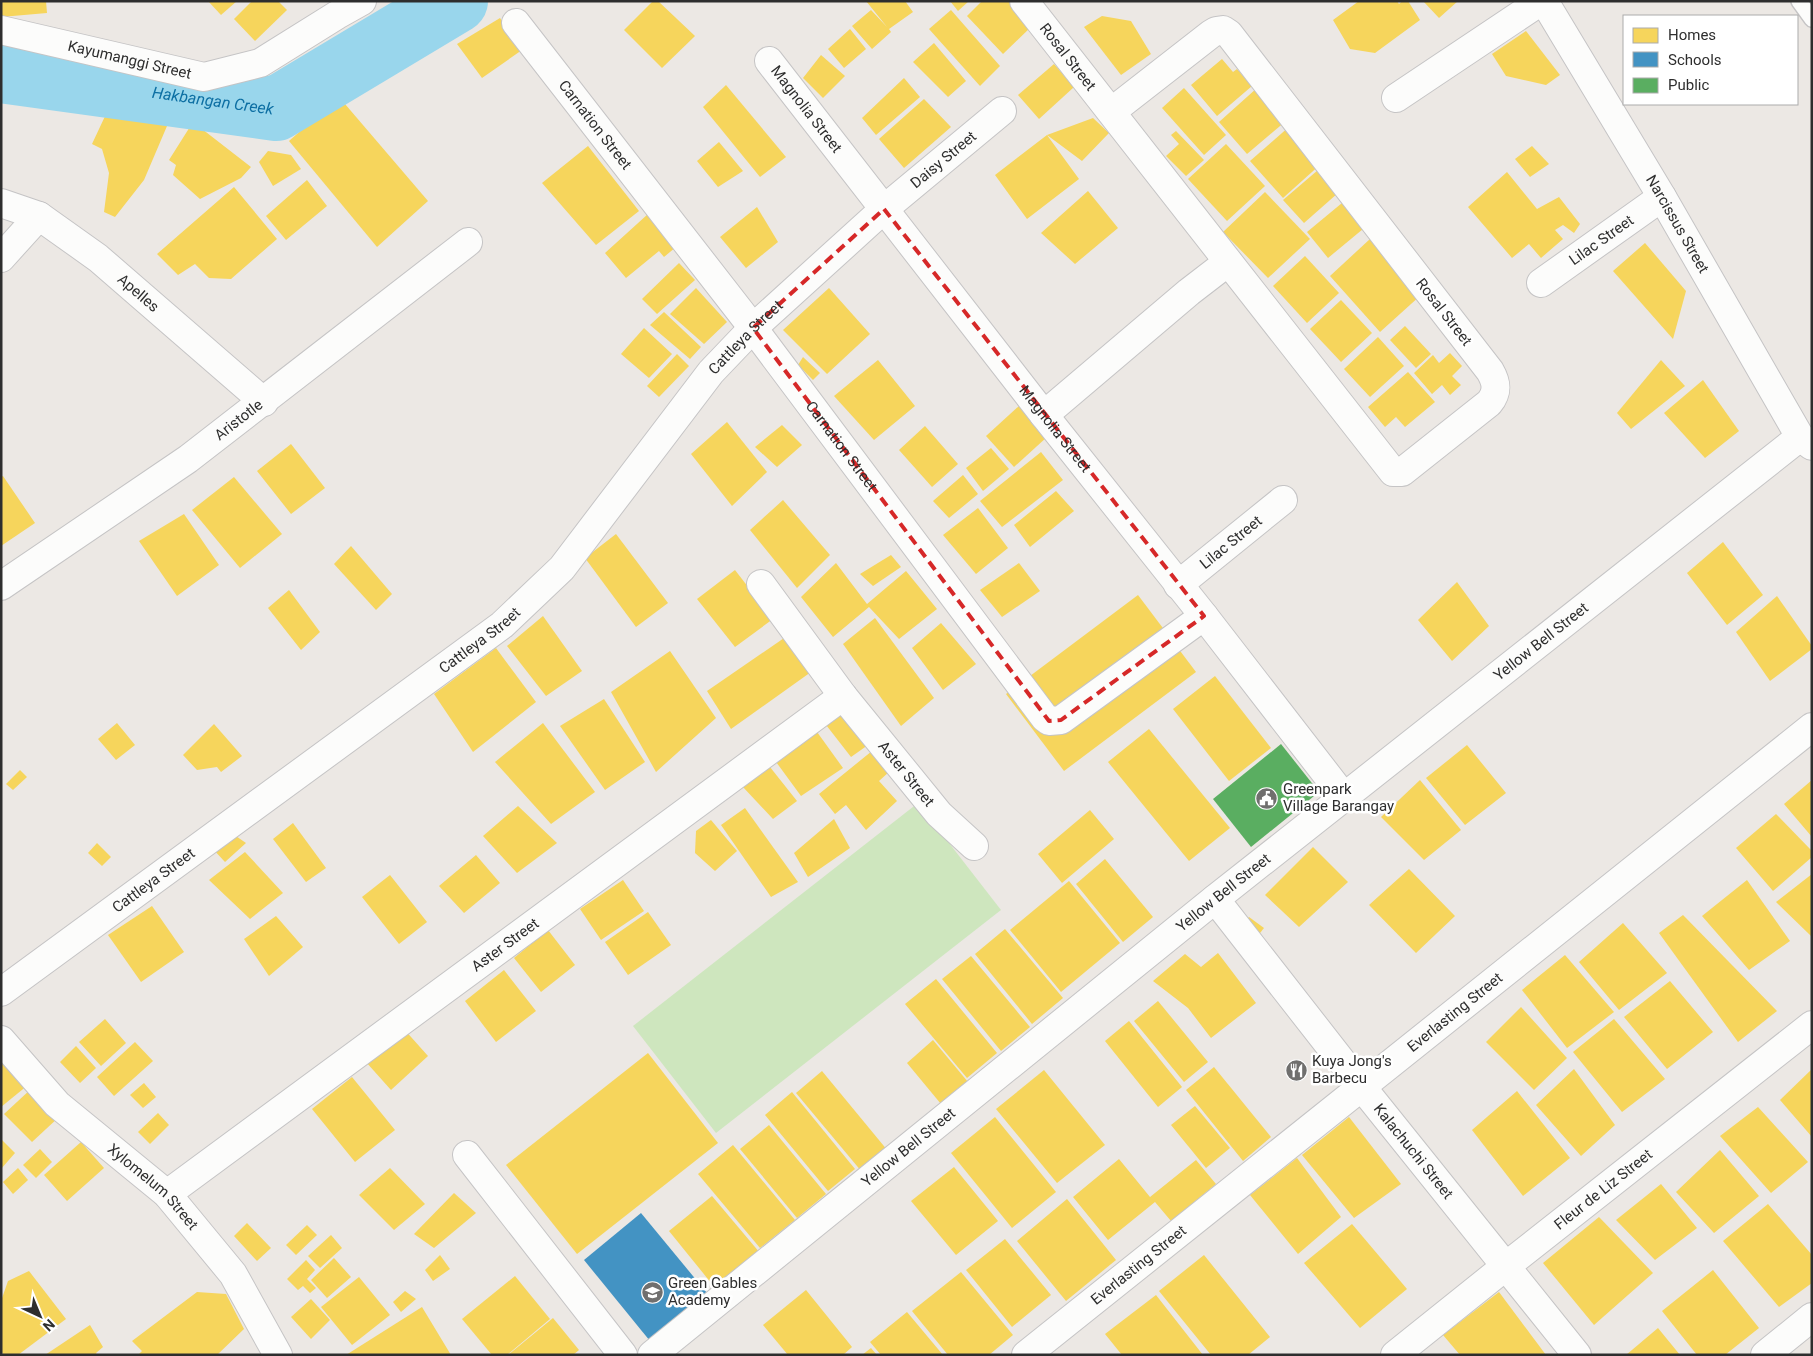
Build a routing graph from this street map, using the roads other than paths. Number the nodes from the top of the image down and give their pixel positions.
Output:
1 (362, 1) edge
2 (1024, 1) edge
3 (1542, 1) edge
4 (1799, 1) edge
5 (1812, 19) edge
6 (516, 22) dead end
7 (1, 30) edge
8 (769, 60) dead end
9 (1396, 98) dead end
10 (1002, 111) dead end
11 (1111, 112) junction
12 (1662, 197) junction
13 (1, 203) edge
14 (884, 209) junction
15 (39, 216) junction
16 (468, 242) dead end
17 (1, 258) edge
18 (1228, 262) junction
19 (1541, 283) dead end
20 (753, 328) junction
21 (264, 402) junction
22 (1044, 414) junction
23 (1806, 442) edge
24 (1283, 500) dead end
25 (761, 584) dead end
26 (1178, 585) junction
27 (1, 586) edge
28 (1204, 616) junction
29 (843, 696) junction
30 (1812, 726) edge
31 (1344, 797) junction
32 (974, 846) dead end
33 (1215, 899) junction
34 (1, 992) edge
35 (1812, 1025) edge
36 (1, 1040) edge
37 (1361, 1086) junction
38 (467, 1155) dead end
39 (167, 1194) junction
40 (1506, 1266) junction
41 (1812, 1317) edge
42 (278, 1355) edge
43 (623, 1355) edge
44 (652, 1355) edge
45 (1026, 1355) edge
46 (1395, 1355) edge
47 (1577, 1355) edge
48 (1764, 1355) edge

1 - 7 street, Kayumanggi Street
2 - 11 street, Rosal Street
3 - 9 street
3 - 12 street, Narcissus Street
4 - 5 lane
6 - 20 street, Carnation Street
8 - 14 street, Magnolia Street
10 - 14 street, Daisy Street
11 - 18 street, Rosal Street
11 - 18 street, Rosal Street
12 - 19 street, Lilac Street
12 - 23 street, Narcissus Street
13 - 15 street, Apelles
14 - 20 street, Cattleya Street
14 - 22 street, Magnolia Street
15 - 17 street
15 - 21 street, Apelles
16 - 21 street, Aristotle
18 - 22 street
20 - 28 street, Carnation Street
20 - 34 street, Cattleya Street
21 - 27 street, Aristotle
22 - 26 street, Magnolia Street
23 - 31 street, Yellow Bell Street
24 - 26 street, Lilac Street
25 - 29 street, Aster Street
26 - 28 street, Magnolia Street
28 - 31 street, Magnolia Street
29 - 32 street, Aster Street
29 - 39 street, Aster Street
30 - 37 street, Everlasting Street
31 - 33 street, Yellow Bell Street
33 - 37 street, Kalachuchi Street
33 - 44 street, Yellow Bell Street
35 - 40 street, Fleur de Liz Street
36 - 39 street, Xylomelum Street
37 - 40 street, Kalachuchi Street
37 - 45 street, Everlasting Street
38 - 43 street
39 - 42 street, Xylomelum Street
40 - 46 street, Fleur de Liz Street
40 - 47 street, Kalachuchi Street
41 - 48 street

